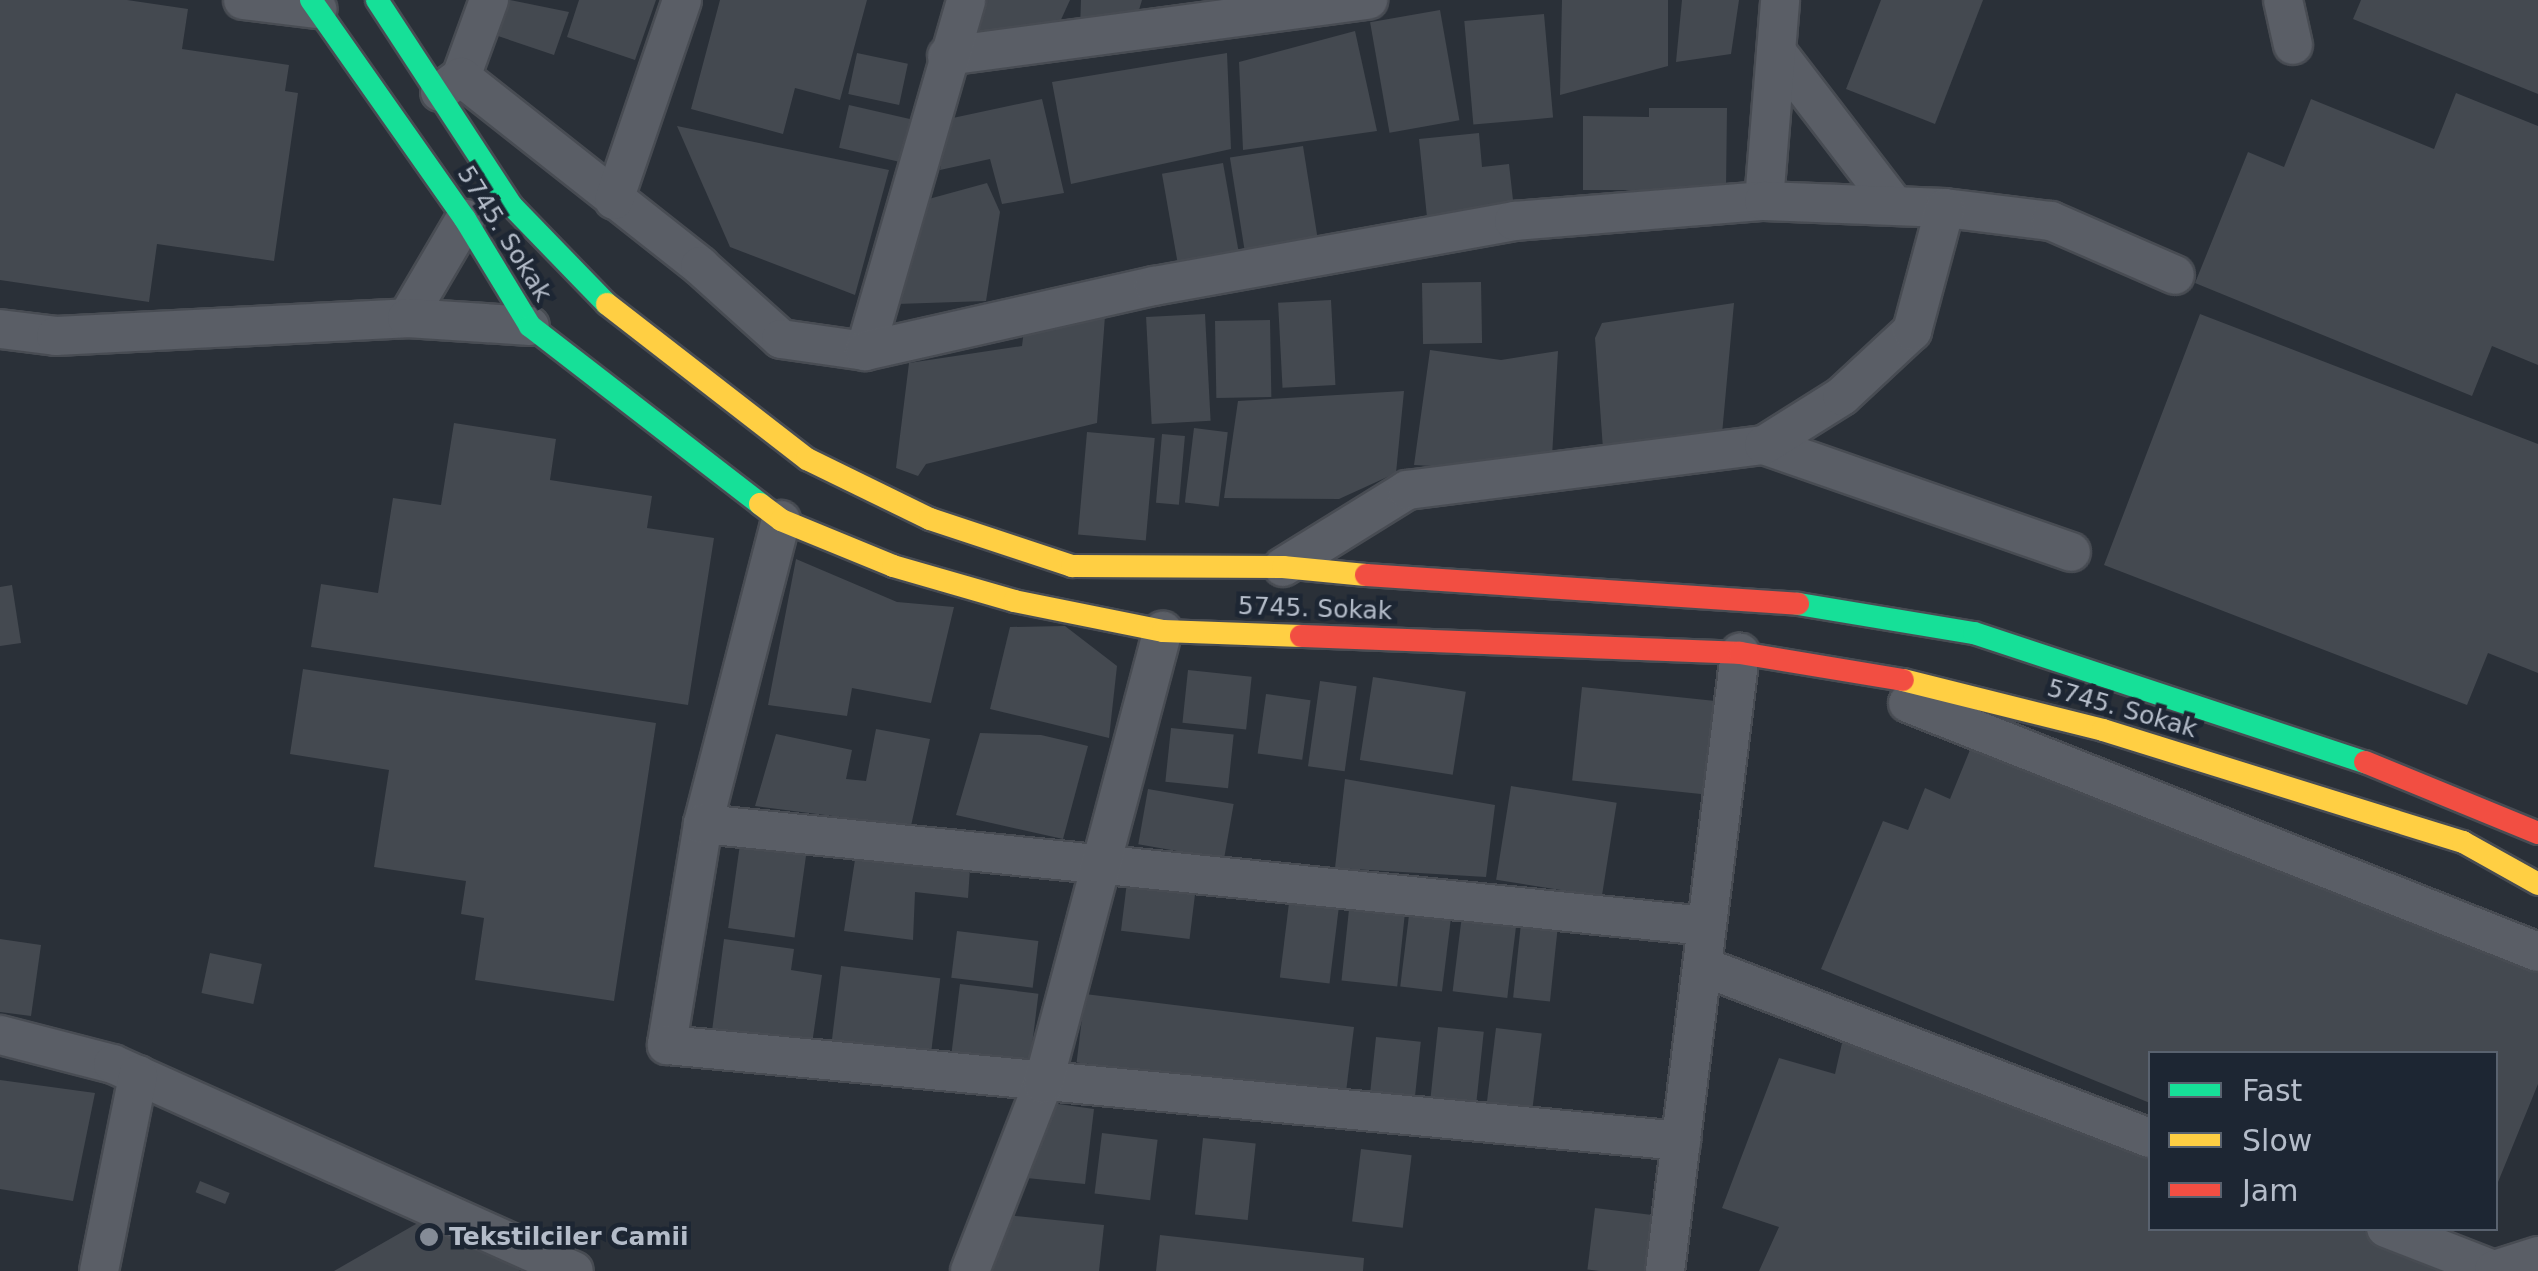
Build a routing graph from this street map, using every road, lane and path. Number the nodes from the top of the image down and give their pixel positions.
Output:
1 (242, 0) edge
2 (377, 0) edge
3 (490, 0) edge
4 (682, 0) edge
5 (966, 0) edge
6 (1368, 0) edge
7 (1780, 0) edge
8 (2283, 0) edge
9 (314, 4) edge
10 (1169, 14) edge
11 (2293, 45) dead end
12 (1776, 51) junction
13 (947, 56) junction
14 (450, 84) junction
15 (614, 200) junction
16 (1764, 201) junction
17 (1896, 206) junction
18 (1946, 208) junction
19 (465, 219) junction
20 (2175, 274) dead end
21 (407, 318) junction
22 (530, 326) junction
23 (0, 330) edge
24 (865, 351) junction
25 (1764, 445) junction
26 (780, 520) junction
27 (2071, 552) dead end
28 (1283, 567) junction
29 (1163, 631) junction
30 (1740, 653) junction
31 (1872, 672) junction
32 (703, 824) junction
33 (2538, 833) edge
34 (1102, 865) junction
35 (2538, 884) edge
36 (1706, 926) junction
37 (2538, 952) edge
38 (1704, 966) junction
39 (0, 1036) edge
40 (138, 1074) junction
41 (1043, 1084) junction
42 (2148, 1137) edge
43 (1682, 1140) junction
44 (2394, 1231) edge
45 (2538, 1256) edge
46 (98, 1271) edge
47 (574, 1271) edge
48 (970, 1271) edge
49 (1665, 1271) edge

1 - 9 street
2 - 14 street, 5745. Sokak
3 - 14 street
4 - 15 street
5 - 13 street
6 - 10 street
7 - 12 street
8 - 11 street
9 - 19 street, 5745. Sokak
10 - 13 street
12 - 16 street
12 - 17 street
13 - 24 street
14 - 15 street
14 - 28 street, 5745. Sokak
15 - 24 street
16 - 17 street
16 - 24 street
17 - 18 street
18 - 20 street
18 - 25 street
19 - 21 street
19 - 22 street, 5745. Sokak
21 - 22 street
21 - 23 street
22 - 26 street, 5745. Sokak
25 - 27 street
25 - 28 street
26 - 29 street, 5745. Sokak
26 - 32 street
28 - 33 street, 5745. Sokak
29 - 30 street, 5745. Sokak
29 - 34 street
30 - 31 street, 5745. Sokak
30 - 36 street
31 - 35 street, 5745. Sokak
31 - 37 street
32 - 34 street
32 - 41 street
34 - 36 street
34 - 41 street
36 - 38 street
38 - 42 street
38 - 43 street
39 - 40 street
40 - 46 street
40 - 47 street
41 - 43 street
41 - 48 street
43 - 49 street
44 - 45 street

